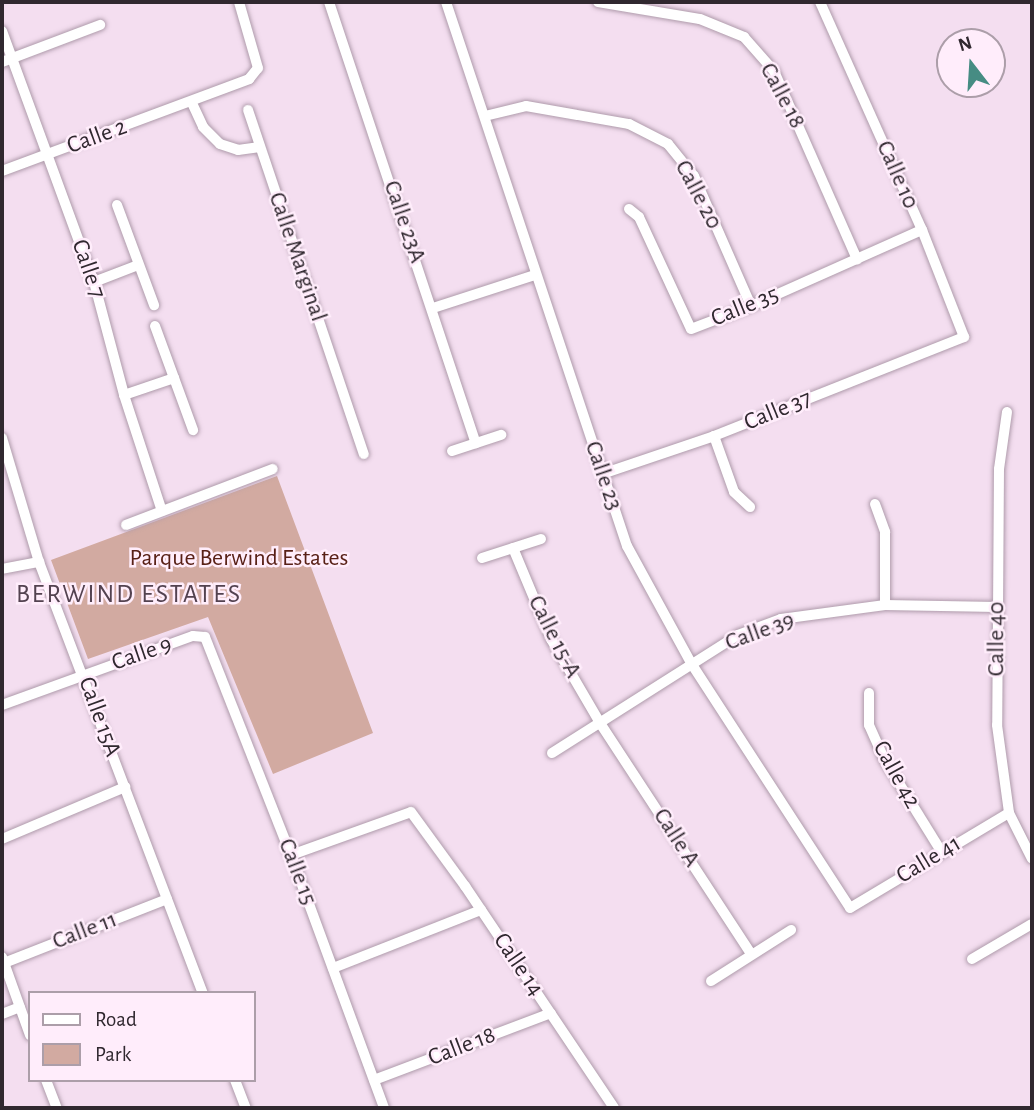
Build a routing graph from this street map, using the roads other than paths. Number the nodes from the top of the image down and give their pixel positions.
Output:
1 (239, 2) edge
2 (329, 2) edge
3 (446, 2) edge
4 (598, 2) edge
5 (820, 2) edge
6 (100, 25) dead end
7 (2, 31) edge
8 (6, 60) edge
9 (191, 103) junction
10 (248, 110) dead end
11 (485, 116) junction
12 (260, 148) junction
13 (45, 155) junction
14 (2, 171) edge
15 (117, 205) dead end
16 (629, 209) dead end
17 (922, 230) junction
18 (856, 259) junction
19 (138, 265) junction
20 (535, 275) junction
21 (94, 282) junction
22 (154, 305) dead end
23 (751, 306) junction
24 (433, 309) junction
25 (155, 326) dead end
26 (951, 342) joint
27 (174, 378) junction
28 (124, 395) junction
29 (1007, 412) dead end
30 (193, 430) dead end
31 (501, 435) dead end
32 (714, 436) junction
33 (2, 443) edge
34 (476, 443) junction
35 (452, 451) dead end
36 (364, 454) dead end
37 (274, 469) dead end
38 (602, 474) junction
39 (875, 504) dead end
40 (750, 507) dead end
41 (162, 511) junction
42 (126, 525) dead end
43 (541, 539) dead end
44 (513, 548) junction
45 (482, 558) dead end
46 (39, 562) junction
47 (2, 569) edge
48 (886, 605) junction
49 (997, 607) junction
50 (205, 637) joint
51 (691, 663) junction
52 (83, 674) junction
53 (869, 693) dead end
54 (2, 705) edge
55 (600, 723) junction
56 (552, 753) dead end
57 (125, 787) junction
58 (1009, 813) junction
59 (2, 839) edge
60 (941, 851) junction
61 (291, 855) junction
62 (1032, 859) edge
63 (167, 899) junction
64 (850, 908) joint
65 (481, 910) junction
66 (1032, 924) edge
67 (790, 930) dead end
68 (751, 954) junction
69 (972, 959) dead end
70 (3, 960) edge
71 (333, 968) junction
72 (711, 981) dead end
73 (202, 991) edge
74 (20, 1007) junction
75 (551, 1013) junction
76 (2, 1014) edge
77 (28, 1029) edge
78 (374, 1080) junction
79 (47, 1082) edge
80 (236, 1082) edge
81 (57, 1108) edge
82 (246, 1108) edge
83 (384, 1108) edge
84 (614, 1108) edge

1 - 9 street, Calle 2
2 - 24 street, Calle 23A
3 - 11 street, Calle 23
4 - 18 street, Calle 18
5 - 17 street, Calle 10
6 - 8 street
7 - 8 street, Calle 7
8 - 13 street, Calle 7
9 - 12 street
9 - 13 street, Calle 2
10 - 12 street, Calle Marginal
11 - 20 street, Calle 23
11 - 23 street, Calle 20
12 - 36 street, Calle Marginal
13 - 14 street, Calle 2
13 - 21 street, Calle 7
15 - 19 street
16 - 23 street, Calle 35
17 - 18 street, Calle 35
17 - 26 street, Calle 10
18 - 23 street, Calle 35
19 - 21 street
19 - 22 street
20 - 24 street
20 - 38 street, Calle 23
21 - 28 street, Calle 7
24 - 34 street, Calle 23A
25 - 27 street
26 - 32 street, Calle 37
27 - 28 street
27 - 30 street
28 - 41 street, Calle 7
29 - 49 street, Calle 40
31 - 34 street
32 - 38 street, Calle 37
32 - 40 street
33 - 46 street, Calle 15A
34 - 35 street
37 - 41 street
38 - 51 street, Calle 23
39 - 48 street
41 - 42 street
43 - 44 street
44 - 45 street
44 - 55 street, Calle 15-A
46 - 47 street
46 - 52 street, Calle 15A
48 - 49 street, Calle 39
48 - 51 street, Calle 39
49 - 58 street, Calle 40
50 - 52 street, Calle 9
50 - 61 street, Calle 15
51 - 55 street, Calle 39
51 - 64 street, Calle 23
52 - 54 street, Calle 9
52 - 57 street, Calle 15A
53 - 60 street, Calle 42
55 - 56 street, Calle 39
55 - 68 street, Calle A
57 - 59 street
57 - 63 street, Calle 15A
58 - 60 street, Calle 41
58 - 62 street, Calle 40
60 - 64 street, Calle 41
61 - 65 street, Calle 14
61 - 71 street, Calle 15
63 - 70 street, Calle 11
63 - 73 street, Calle 15A
65 - 71 street
65 - 75 street, Calle 14
66 - 69 street
67 - 68 street
68 - 72 street
70 - 74 street
71 - 78 street, Calle 15
74 - 76 street
74 - 77 street
75 - 78 street, Calle 18
75 - 84 street, Calle 14
78 - 83 street, Calle 15
79 - 81 street
80 - 82 street

